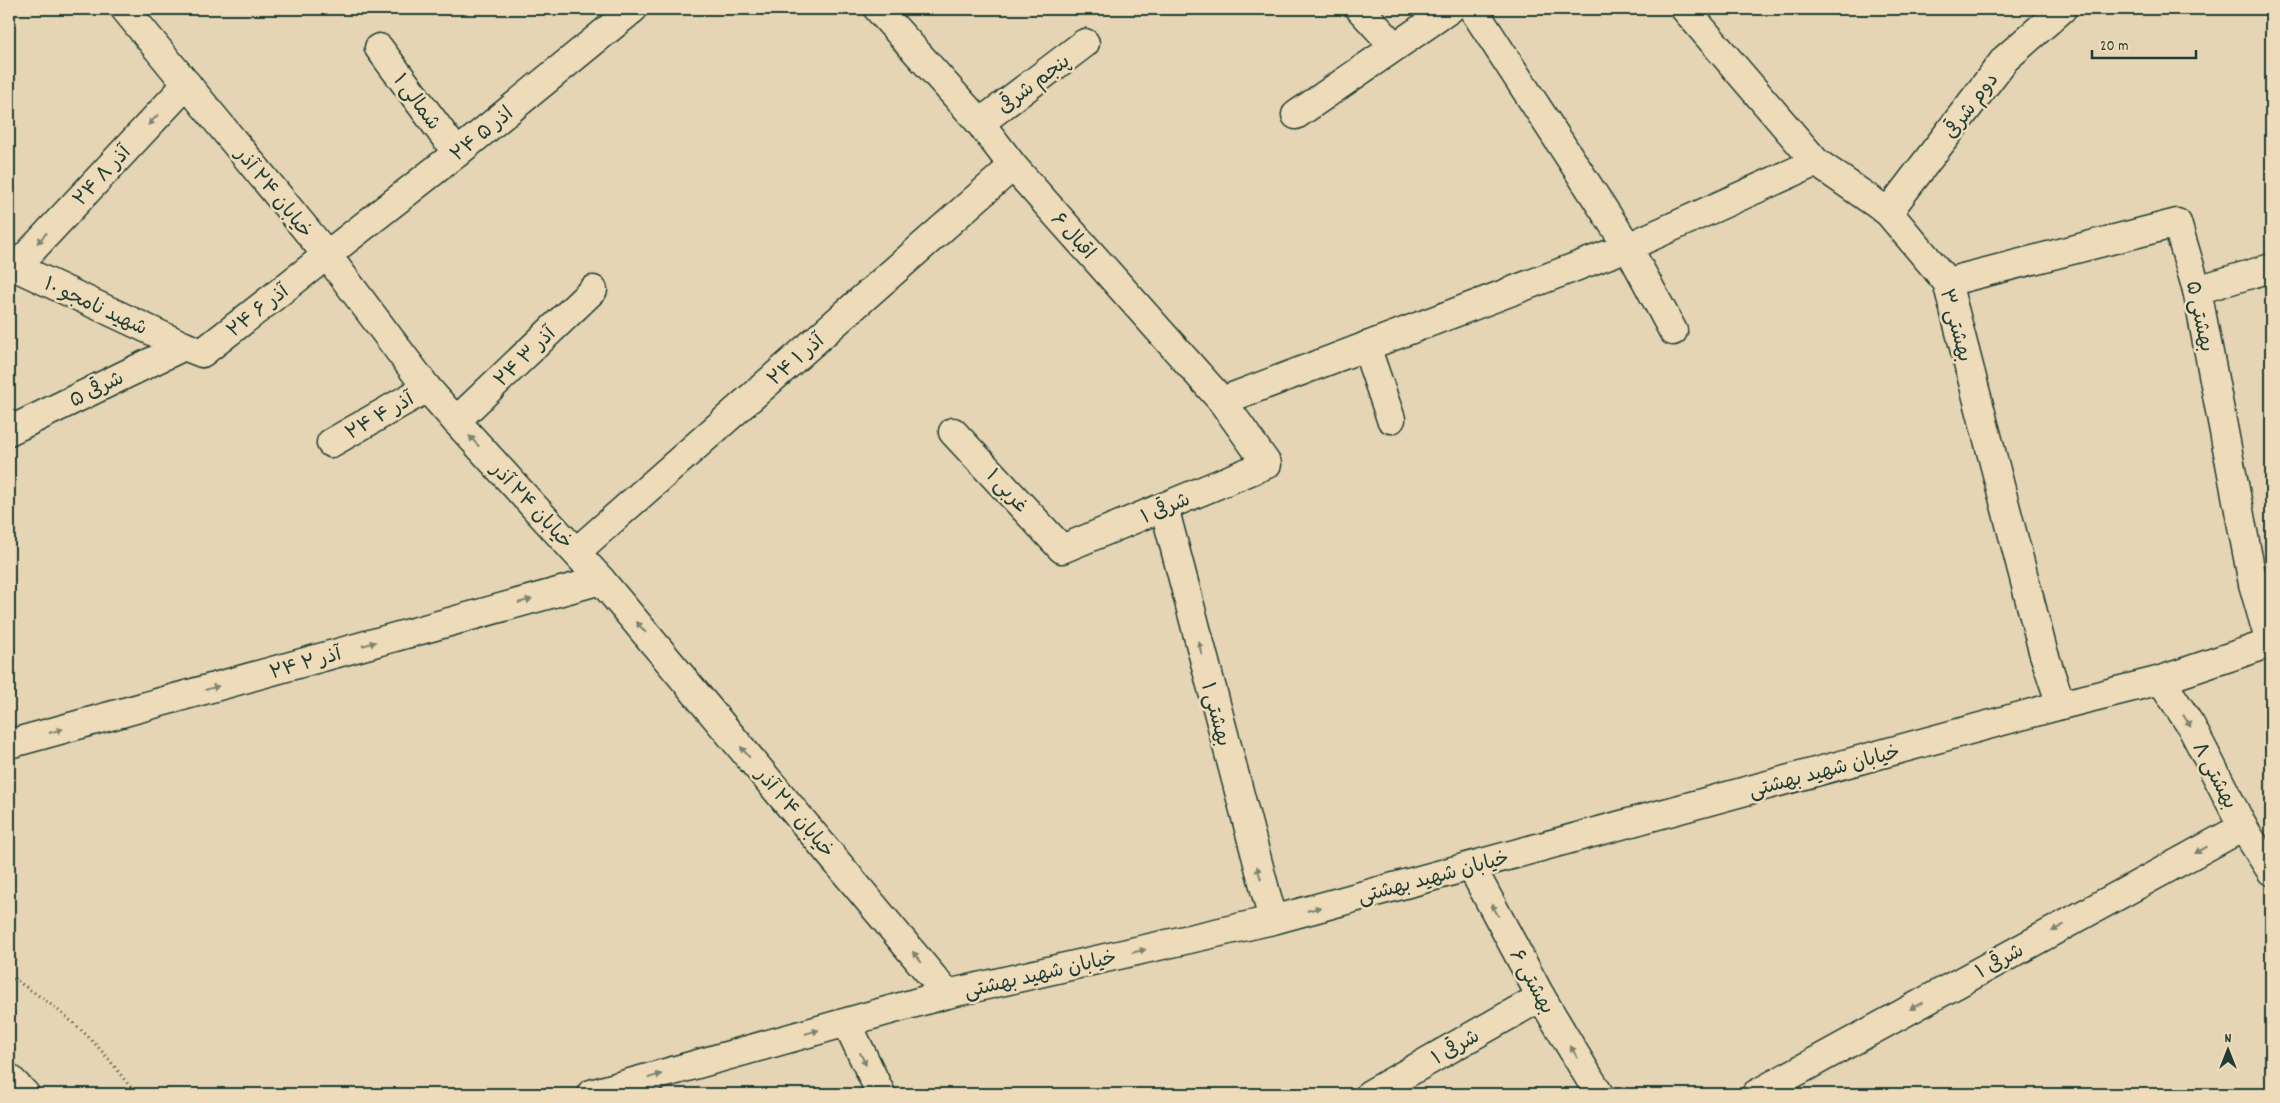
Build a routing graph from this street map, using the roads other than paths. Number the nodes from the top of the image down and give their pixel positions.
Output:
1 (125, 9) edge
2 (633, 9) edge
3 (878, 9) edge
4 (1360, 9) edge
5 (1450, 9) edge
6 (1473, 9) edge
7 (1685, 9) edge
8 (2062, 9) edge
9 (1085, 43) dead end
10 (1394, 46) junction
11 (378, 48) dead end
12 (187, 84) junction
13 (1296, 116) dead end
14 (980, 123) junction
15 (457, 153) junction
16 (1816, 162) junction
17 (1013, 166) junction
18 (1888, 212) junction
19 (1628, 247) junction
20 (327, 255) junction
21 (12, 265) edge
22 (2271, 268) edge
23 (1947, 282) junction
24 (593, 290) dead end
25 (2197, 290) junction
26 (1673, 331) dead end
27 (184, 346) junction
28 (1366, 346) junction
29 (427, 388) junction
30 (1222, 401) junction
31 (1390, 419) dead end
32 (456, 422) junction
33 (9, 430) edge
34 (953, 432) dead end
35 (331, 443) dead end
36 (1267, 464) joint
37 (1164, 507) junction
38 (1062, 549) joint
39 (576, 552) junction
40 (601, 580) junction
41 (2271, 643) edge
42 (2161, 680) junction
43 (2061, 705) junction
44 (9, 744) edge
45 (2243, 827) junction
46 (1471, 866) junction
47 (2271, 871) edge
48 (1273, 920) junction
49 (948, 994) junction
50 (1541, 997) junction
51 (847, 1022) junction
52 (9, 1078) edge
53 (25, 1094) edge
54 (591, 1094) edge
55 (881, 1094) edge
56 (1370, 1094) edge
57 (1599, 1094) edge
58 (1756, 1094) edge

1 - 12 street, خیابان ۲۴ آذر
2 - 15 street, ۲۴ اذر ۵
3 - 14 street, اقبال ۶
4 - 10 street
5 - 10 street
6 - 19 street
7 - 16 street, بهشتی ۳
8 - 18 street, دوم شرقی
9 - 14 street, پنجم شرقی
10 - 13 street
11 - 15 street, ۱ شمالی
12 - 20 street, خیابان ۲۴ آذر
12 -> 21 street, ۲۴ آذر ۸
14 - 17 street, اقبال ۶
15 - 20 street, ۲۴ اذر ۵
16 - 18 street, بهشتی ۳
16 - 19 street
17 - 30 street, اقبال ۶
17 - 39 street, ۲۴ آذر ۱
18 - 23 street, بهشتی ۳
19 - 26 street
19 - 28 street
20 - 27 street, ۲۴ آذر ۶
20 - 29 street, خیابان ۲۴ آذر
21 - 27 street, شهید نامجو ۱۰
22 - 25 street
23 - 25 street, بهشتی ۵
23 - 43 street, بهشتی ۳
24 - 32 street, ۲۴ آذر ۳
25 - 41 street, بهشتی ۵
27 - 33 street, شرقی ۵
28 - 30 street
28 - 31 street
29 - 32 street, خیابان ۲۴ آذر
29 - 35 street, ۲۴ آذر ۴
30 - 36 street, اقبال ۶
39 -> 32 street, خیابان ۲۴ آذر
34 - 38 street, غربی ۱
36 - 37 street, شرقی ۱
37 - 38 street, شرقی ۱
48 -> 37 street, بهشتی ۱
39 - 40 street, خیابان ۲۴ آذر
44 -> 40 street, ۲۴ آذر ۲
49 -> 40 street, خیابان ۲۴ آذر
41 - 42 street, خیابان شهید بهشتی
42 - 43 street, خیابان شهید بهشتی
42 -> 45 street, بهشتی ۸
43 - 46 street, خیابان شهید بهشتی
45 - 47 street, بهشتی ۸
45 -> 58 street, شرقی ۱
48 -> 46 street, خیابان شهید بهشتی
50 -> 46 street, بهشتی ۶
49 -> 48 street, خیابان شهید بهشتی
49 - 51 street, خیابان شهید بهشتی
50 - 56 street, شرقی ۱
57 -> 50 street, بهشتی ۶
54 -> 51 street, خیابان شهید بهشتی
51 -> 55 street
52 - 53 street

